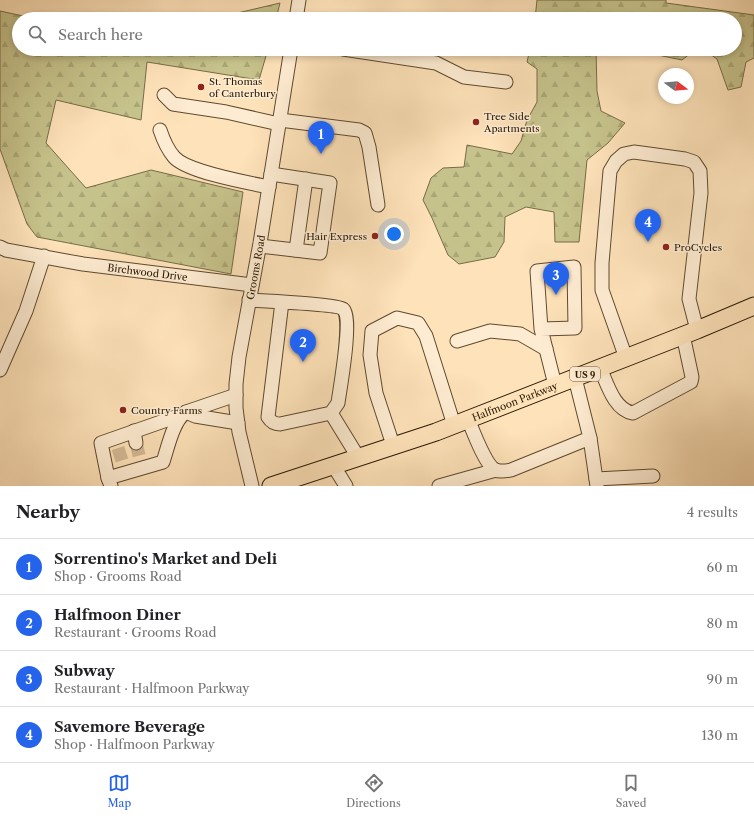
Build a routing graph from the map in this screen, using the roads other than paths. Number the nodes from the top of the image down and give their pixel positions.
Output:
1 (299, 0) edge
2 (297, 12) edge
3 (290, 56) edge
4 (389, 56) edge
5 (506, 82) dead end
6 (164, 95) dead end
7 (279, 122) junction
8 (160, 130) dead end
9 (271, 174) junction
10 (306, 179) junction
11 (269, 187) junction
12 (378, 205) dead end
13 (260, 246) junction
14 (0, 247) edge
15 (296, 250) junction
16 (44, 256) junction
17 (252, 285) junction
18 (249, 300) junction
19 (282, 302) junction
20 (754, 306) edge
21 (541, 329) junction
22 (690, 333) junction
23 (457, 341) dead end
24 (546, 349) junction
25 (626, 358) junction
26 (600, 368) junction
27 (0, 370) edge
28 (575, 378) junction
29 (555, 385) junction
30 (236, 396) junction
31 (184, 413) junction
32 (331, 413) junction
33 (461, 422) junction
34 (238, 423) junction
35 (590, 438) junction
36 (394, 445) junction
37 (358, 457) junction
38 (333, 465) junction
39 (496, 470) junction
40 (653, 476) dead end
41 (109, 482) edge
42 (597, 483) edge
43 (252, 486) edge
44 (271, 486) edge
45 (346, 486) edge
46 (439, 486) edge

1 - 2 street
3 - 7 street, Grooms Road
4 - 5 street
6 - 7 street
7 - 9 street, Grooms Road
7 - 12 street
8 - 11 street
9 - 10 street
9 - 11 street, Grooms Road
10 - 15 street
10 - 15 street
11 - 13 street, Grooms Road
13 - 15 street
13 - 17 street, Grooms Road
14 - 16 street, Birchwood Drive
16 - 17 street, Birchwood Drive
16 - 27 street
17 - 18 street, Grooms Road
18 - 19 street
18 - 30 street, Grooms Road
19 - 32 street
19 - 32 street
20 - 22 main road, Halfmoon Parkway / US 9
21 - 21 street
21 - 24 street
22 - 25 main road, Halfmoon Parkway / US 9
22 - 25 street
22 - 26 street
23 - 24 street
24 - 29 street
25 - 26 main road, Halfmoon Parkway / US 9
26 - 28 main road, Halfmoon Parkway / US 9
28 - 29 main road, Halfmoon Parkway / US 9
28 - 35 street
29 - 33 main road, Halfmoon Parkway / US 9
30 - 31 street
30 - 34 street, Grooms Road
31 - 34 street
31 - 41 street
31 - 41 street
32 - 37 street
33 - 36 main road, Halfmoon Parkway / US 9
33 - 36 street
33 - 39 street
34 - 43 street, Grooms Road
35 - 39 street
35 - 42 street
36 - 37 main road, Halfmoon Parkway / US 9
37 - 38 main road, Halfmoon Parkway / US 9
38 - 44 main road, Halfmoon Parkway / US 9
38 - 45 street
39 - 46 street
40 - 42 street

